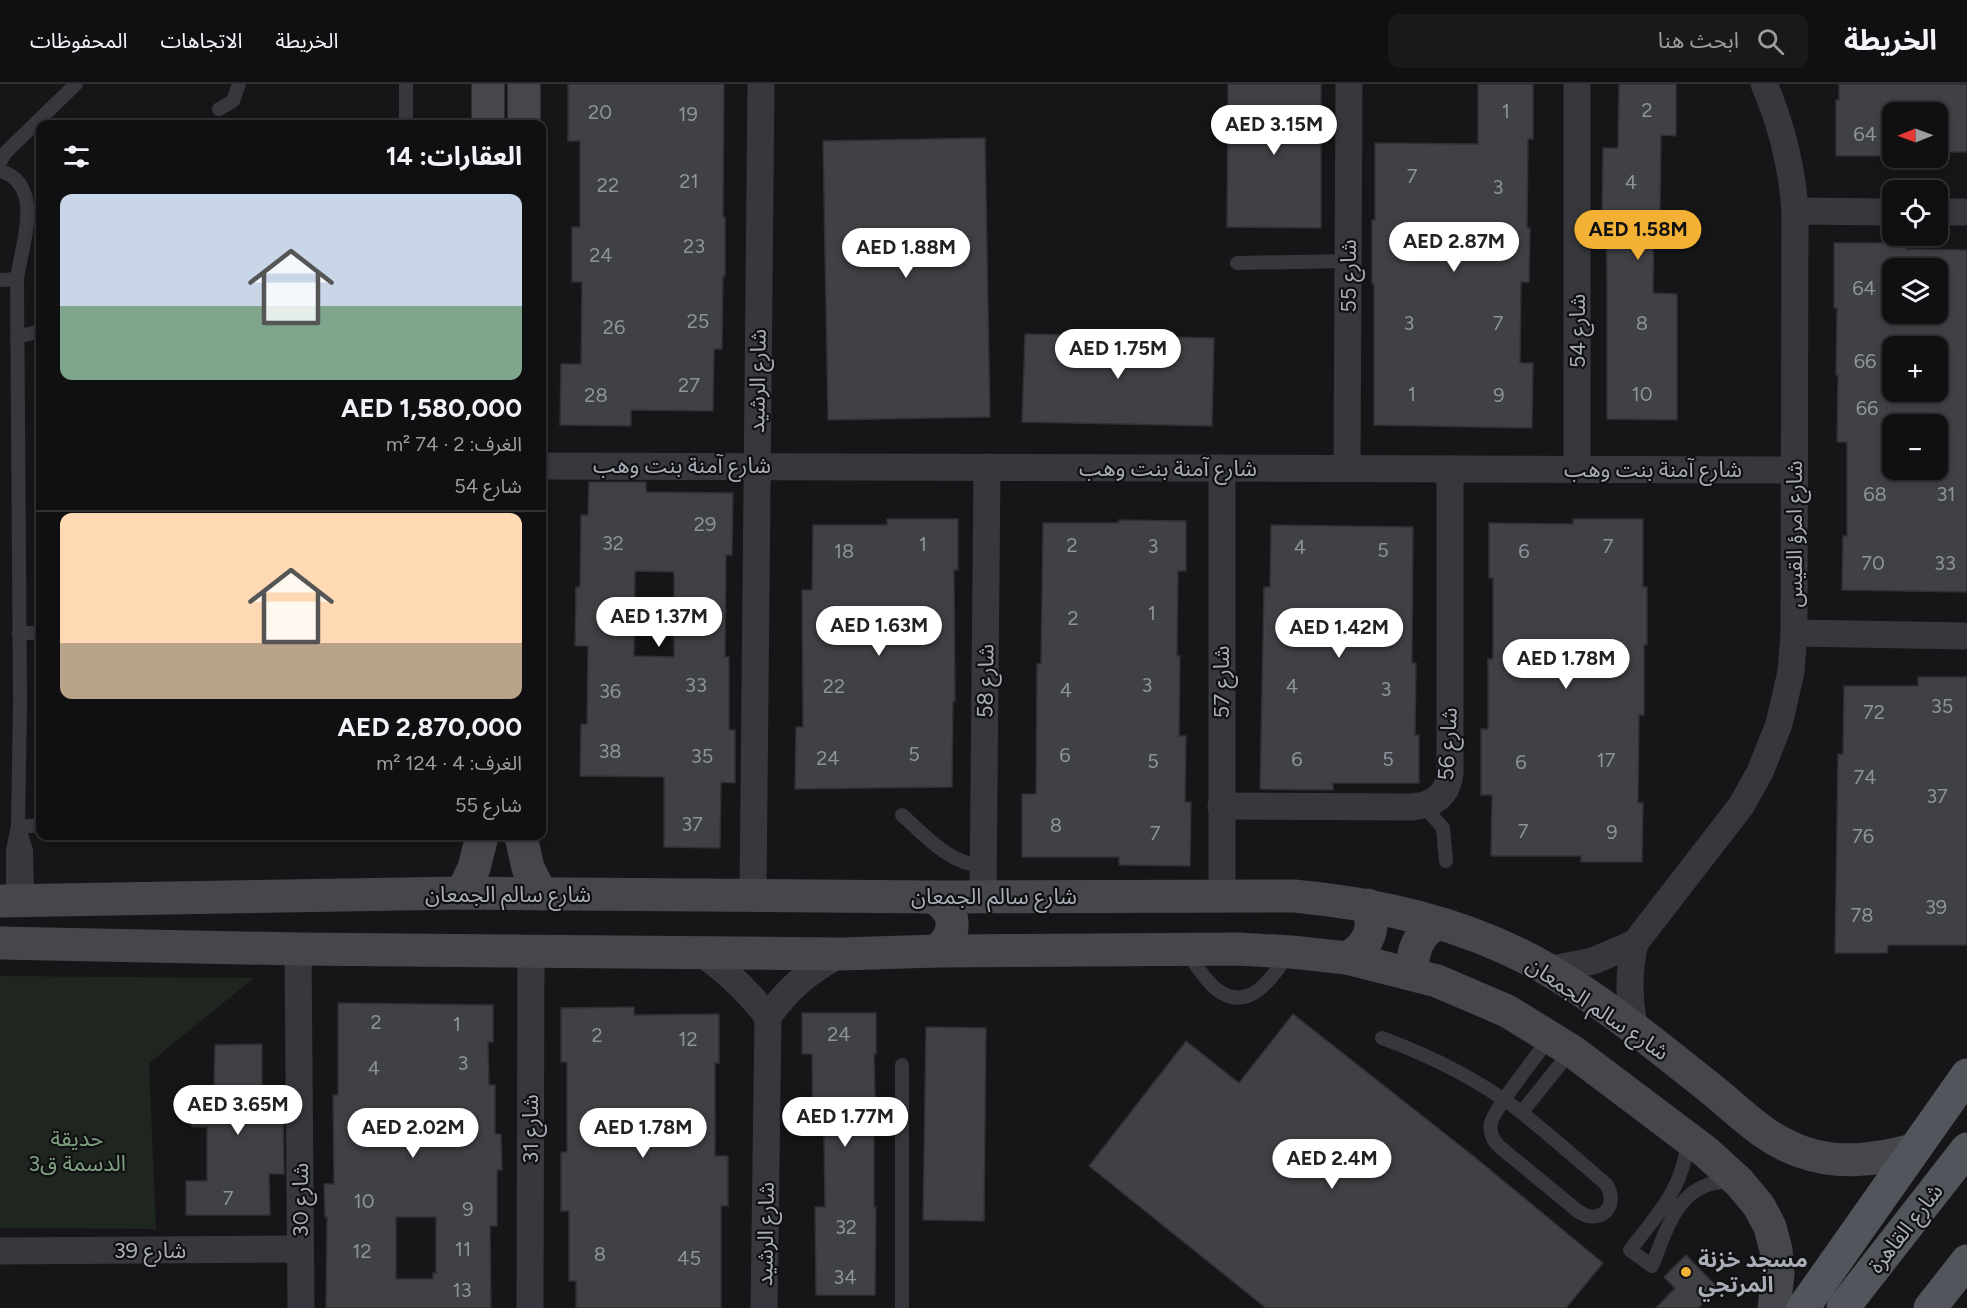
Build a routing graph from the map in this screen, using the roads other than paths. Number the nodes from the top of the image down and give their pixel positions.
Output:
1 (76, 84) edge
2 (239, 84) edge
3 (406, 84) edge
4 (488, 84) edge
5 (524, 84) edge
6 (761, 84) edge
7 (1349, 84) edge
8 (1577, 84) edge
9 (1764, 84) edge
10 (219, 109) dead end
11 (39, 120) edge
12 (406, 120) edge
13 (488, 120) edge
14 (524, 120) edge
15 (36, 123) edge
16 (0, 162) edge
17 (0, 171) edge
18 (1795, 211) junction
19 (1882, 212) edge
20 (1948, 212) edge
21 (1967, 212) edge
22 (1348, 261) junction
23 (1237, 263) dead end
24 (17, 279) junction
25 (0, 280) edge
26 (36, 332) edge
27 (17, 337) junction
28 (756, 465) junction
29 (546, 466) edge
30 (987, 467) junction
31 (1222, 468) junction
32 (1347, 468) junction
33 (1450, 469) junction
34 (1577, 469) junction
35 (1794, 470) junction
36 (19, 633) junction
37 (36, 633) edge
38 (1794, 633) junction
39 (1967, 636) edge
40 (1427, 804) junction
41 (1221, 806) junction
42 (902, 815) dead end
43 (18, 826) junction
44 (36, 826) edge
45 (481, 840) edge
46 (522, 840) edge
47 (1446, 861) dead end
48 (983, 881) junction
49 (462, 893) junction
50 (541, 894) junction
51 (753, 894) junction
52 (1222, 896) junction
53 (933, 897) junction
54 (190, 898) junction
55 (13, 901) edge
56 (1368, 905) junction
57 (1436, 923) junction
58 (0, 943) edge
59 (1635, 943) junction
60 (188, 947) junction
61 (298, 949) junction
62 (1184, 949) junction
63 (531, 950) junction
64 (697, 951) junction
65 (936, 951) junction
66 (1291, 951) junction
67 (841, 954) junction
68 (1347, 958) junction
69 (1547, 970) junction
70 (1413, 974) junction
71 (768, 1017) junction
72 (1635, 1029) junction
73 (1382, 1038) dead end
74 (1561, 1044) junction
75 (902, 1065) dead end
76 (1967, 1075) edge
77 (1716, 1094) junction
78 (1505, 1100) junction
79 (1522, 1112) junction
80 (1688, 1138) junction
81 (1967, 1149) edge
82 (1913, 1150) junction
83 (1739, 1182) junction
84 (300, 1249) junction
85 (0, 1251) edge
86 (1967, 1261) edge
87 (301, 1308) edge
88 (530, 1308) edge
89 (764, 1308) edge
90 (902, 1308) edge
91 (1774, 1308) edge
92 (1803, 1308) edge
93 (1843, 1308) edge
94 (1930, 1308) edge

1 - 11 lane
2 - 10 lane
3 - 12 lane
4 - 13 street
5 - 14 street
6 - 28 street, شارع الرشيد
7 - 22 street, شارع 55
8 - 34 street, شارع 54
9 - 18 street, شارع امرؤ القيس
15 - 16 lane
17 - 24 lane
18 - 19 street
18 - 35 street, شارع امرؤ القيس
20 - 21 street
22 - 23 lane
22 - 32 street, شارع 55
24 - 25 lane
24 - 27 lane
26 - 27 lane
27 - 36 lane
28 - 29 street, شارع آمنة بنت وهب
28 - 30 street, شارع آمنة بنت وهب
28 - 51 street, شارع الرشيد
30 - 31 street, شارع آمنة بنت وهب
30 - 48 street, شارع 58
31 - 32 street, شارع آمنة بنت وهب
31 - 41 street, شارع 57
32 - 33 street, شارع آمنة بنت وهب
33 - 34 street, شارع آمنة بنت وهب
33 - 40 street, شارع 56
34 - 35 street, شارع آمنة بنت وهب
35 - 38 street, شارع امرؤ القيس
36 - 37 lane
36 - 43 lane
38 - 39 street
38 - 59 street, شارع امرؤ القيس
40 - 41 street, شارع 56
40 - 47 lane
41 - 52 street, شارع 57
42 - 48 lane
43 - 44 lane
43 - 55 lane
45 - 49 street
46 - 50 street
48 - 52 street, شارع سالم الجمعان
48 - 53 street, شارع سالم الجمعان
49 - 50 street, شارع سالم الجمعان
49 - 54 street, شارع سالم الجمعان
50 - 51 street, شارع سالم الجمعان
51 - 53 street, شارع سالم الجمعان
52 - 56 street, شارع سالم الجمعان
53 - 65 street
54 - 55 street, شارع سالم الجمعان
54 - 60 street
56 - 57 street, شارع سالم الجمعان
56 - 68 street
57 - 69 street, شارع سالم الجمعان
57 - 70 street
58 - 60 street
59 - 69 street, شارع امرؤ القيس
59 - 72 street, شارع امرؤ القيس
60 - 61 street
61 - 63 street
61 - 84 street, شارع 30
62 - 65 street
62 - 66 street
62 - 66 lane
63 - 64 street
63 - 88 street, شارع 31
64 - 67 street
64 - 71 street
65 - 67 street
66 - 68 street
67 - 71 street
68 - 70 street
69 - 72 street, شارع سالم الجمعان
70 - 74 street
71 - 89 street, شارع الرشيد
72 - 77 street, شارع سالم الجمعان
73 - 78 lane
74 - 78 lane
74 - 79 lane
74 - 80 street
75 - 90 lane
76 - 82 main road
77 - 80 street
77 - 82 street, شارع سالم الجمعان
78 - 79 lane
78 - 79 lane
80 - 83 street
80 - 83 lane
81 - 93 main road, شارع القاهرة
82 - 92 main road
83 - 91 street
84 - 85 street, شارع 39
84 - 87 street, شارع 30
86 - 94 main road

